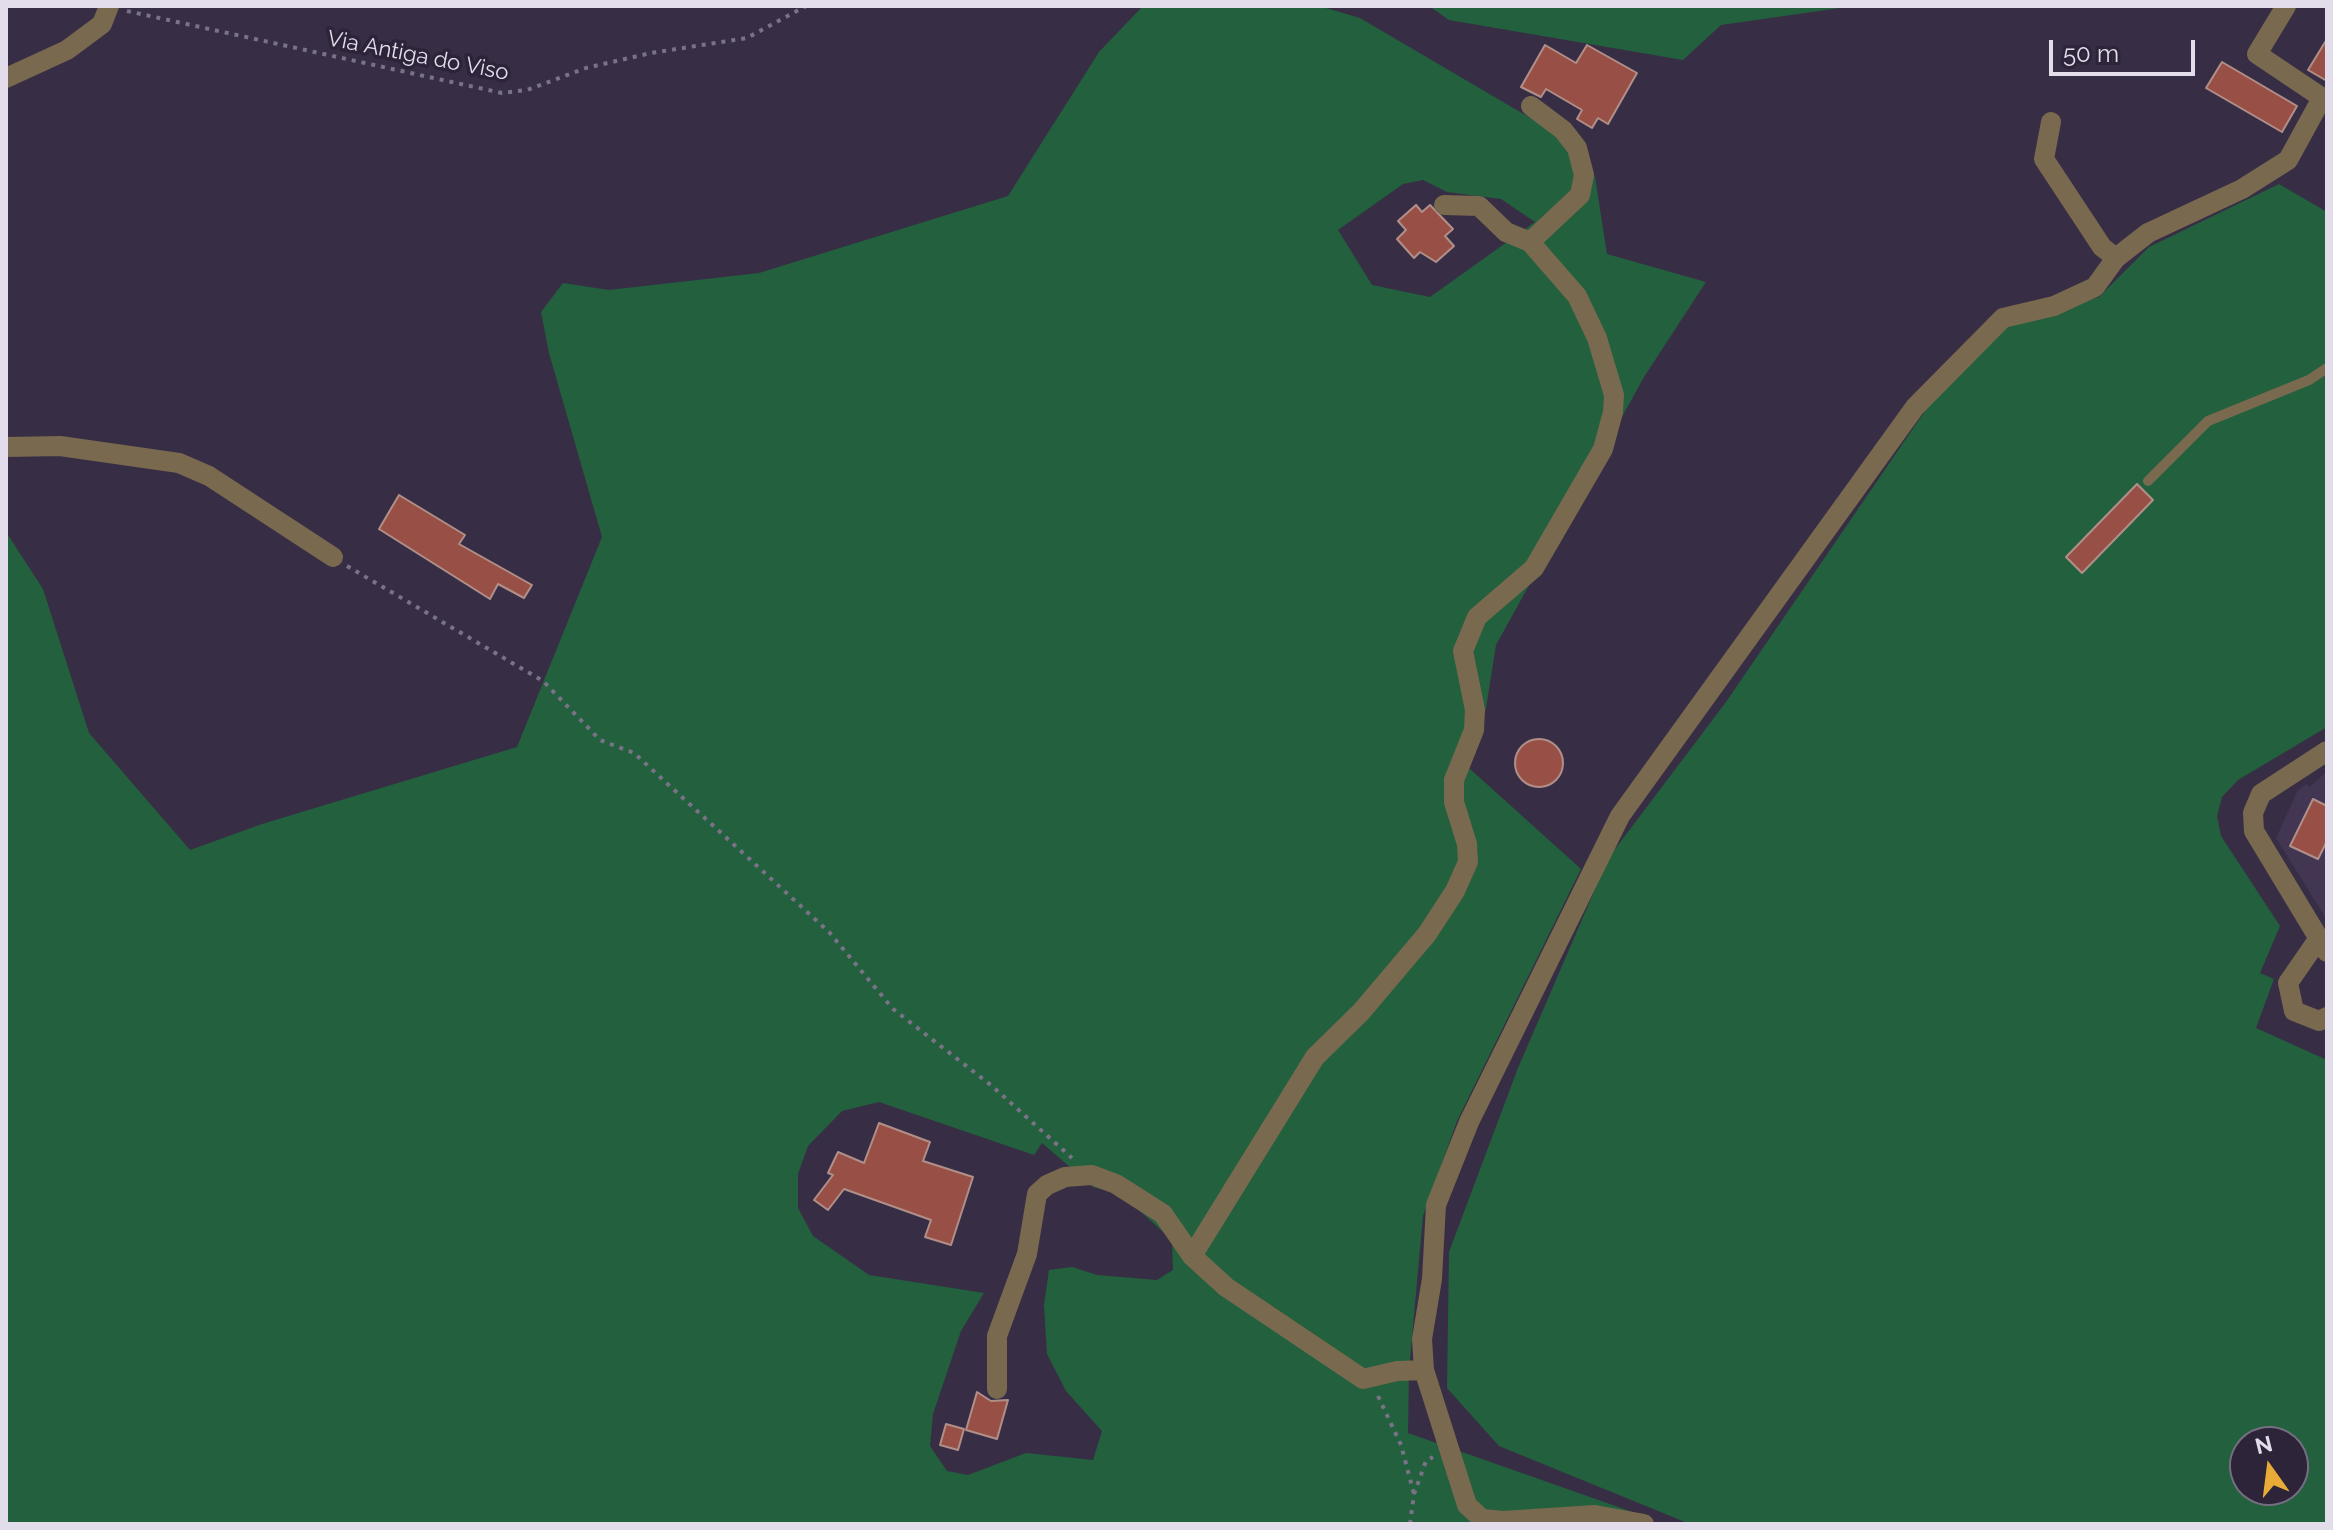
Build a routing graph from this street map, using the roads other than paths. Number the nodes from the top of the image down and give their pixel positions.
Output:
1 (109, 6) edge
2 (2286, 6) edge
3 (6, 78) edge
4 (2325, 100) edge
5 (1531, 106) dead end
6 (2051, 122) dead end
7 (1444, 205) dead end
8 (1530, 242) junction
9 (2116, 258) junction
10 (2327, 368) edge
11 (6, 447) edge
12 (2148, 481) dead end
13 (333, 557) road end
14 (2327, 751) edge
15 (2323, 945) edge
16 (2327, 1017) edge
17 (1192, 1256) junction
18 (1424, 1370) junction
19 (997, 1389) dead end
20 (1644, 1524) edge

1 - 3 street
2 - 4 street
4 - 9 street
5 - 8 street
6 - 9 street
7 - 8 street
8 - 17 street
9 - 18 street
10 - 12 lane
11 - 13 street
14 - 15 street
15 - 16 street
17 - 18 street
17 - 19 street
18 - 20 street

